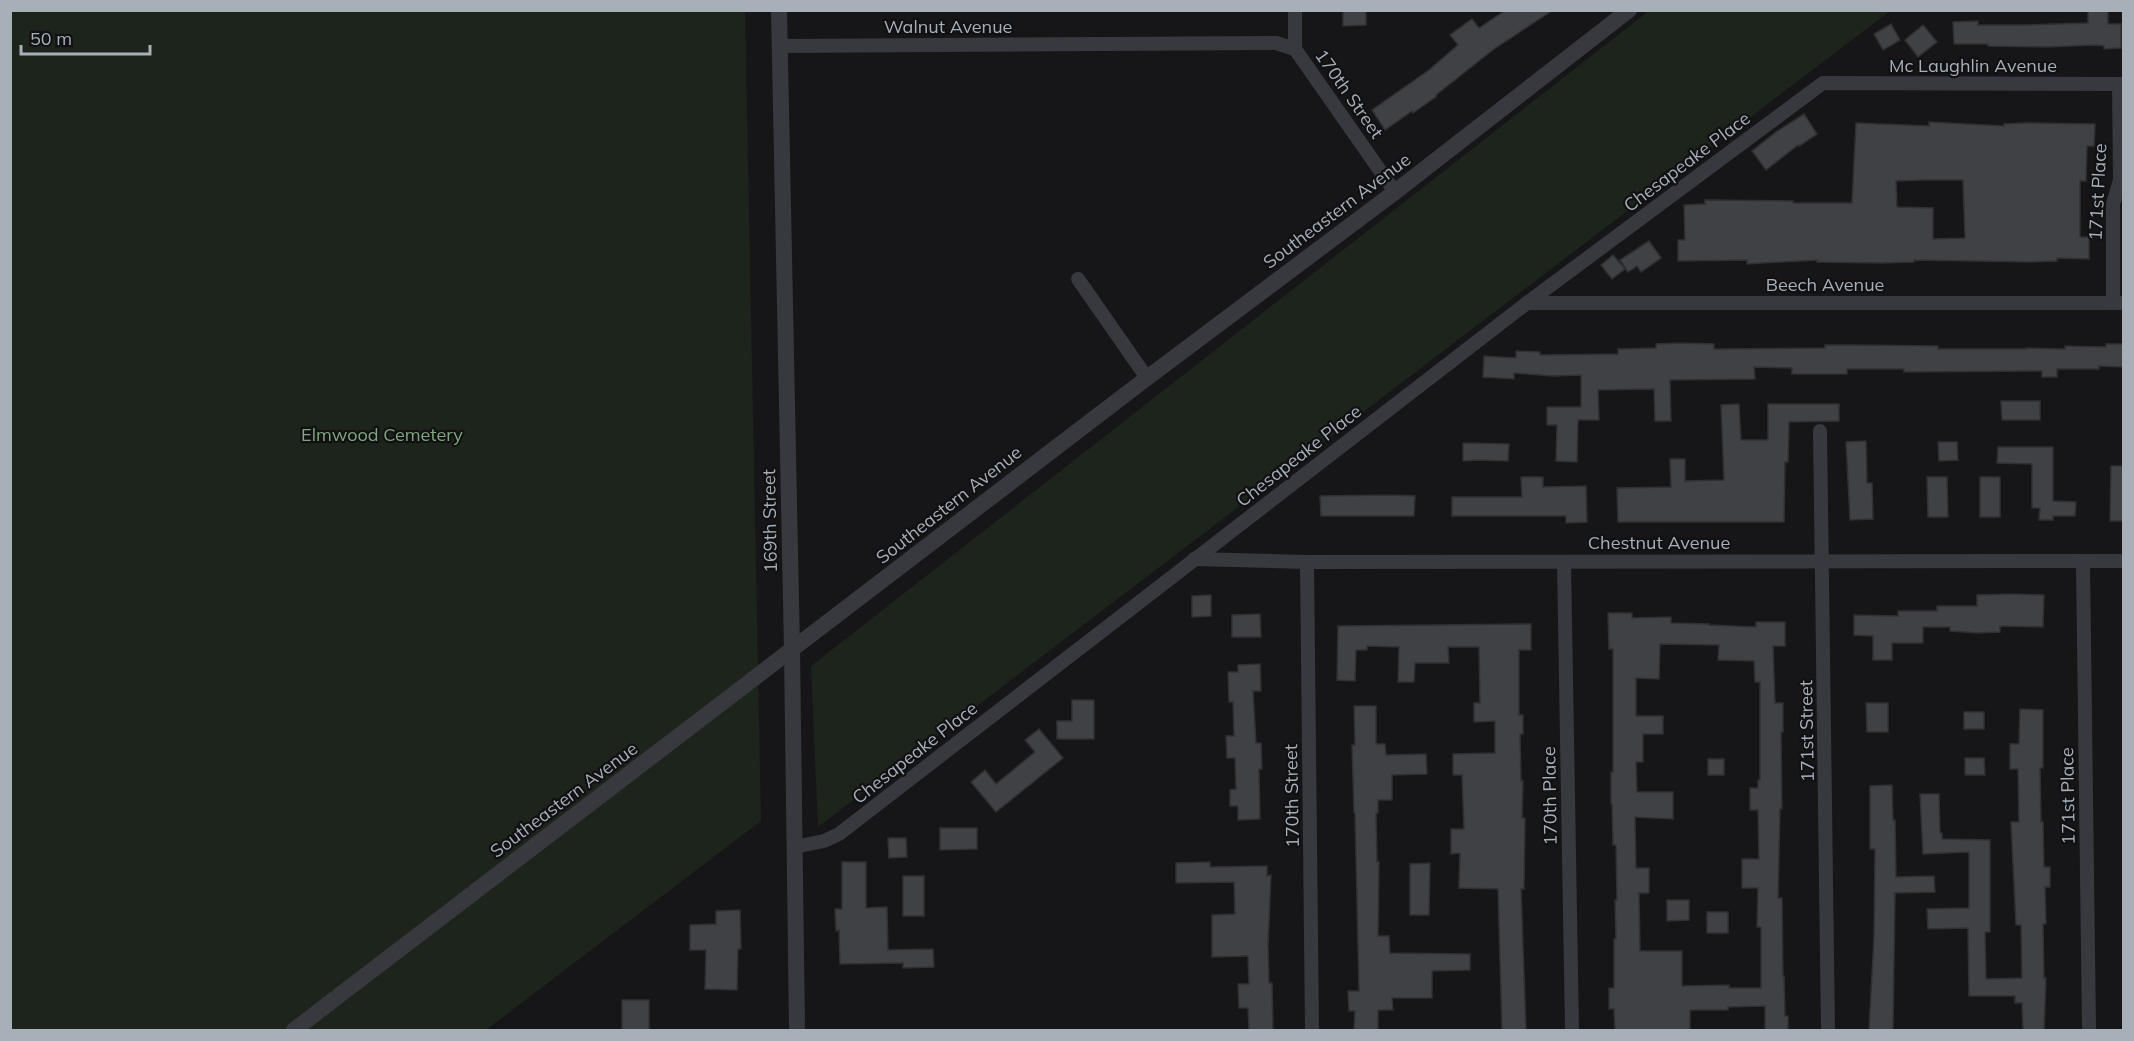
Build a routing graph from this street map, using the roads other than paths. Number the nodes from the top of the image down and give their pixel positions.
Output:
1 (779, 10) edge
2 (1295, 10) edge
3 (1629, 10) edge
4 (779, 46) junction
5 (1295, 49) junction
6 (1823, 83) joint
7 (2121, 84) edge
8 (1395, 192) junction
9 (1078, 279) dead end
10 (1527, 303) junction
11 (2118, 303) edge
12 (1147, 378) junction
13 (1820, 431) dead end
14 (1194, 559) junction
15 (1822, 561) junction
16 (2083, 561) junction
17 (2124, 561) edge
18 (1307, 562) junction
19 (1564, 562) junction
20 (792, 650) junction
21 (795, 847) junction
22 (294, 1030) edge
23 (797, 1030) edge
24 (1312, 1030) edge
25 (1572, 1030) edge
26 (1828, 1030) edge
27 (2089, 1030) edge

1 - 4 street, 169th Street
2 - 5 street, 170th Street
3 - 8 street, Southeastern Avenue
4 - 5 street, Walnut Avenue
4 - 20 street, 169th Street
5 - 8 street, 170th Street
6 - 7 street, Mc Laughlin Avenue
6 - 10 street, Chesapeake Place
7 - 11 street, 171st Place
8 - 12 street, Southeastern Avenue
9 - 12 street
10 - 11 street, Beech Avenue
10 - 14 street, Chesapeake Place
12 - 20 street, Southeastern Avenue
13 - 15 street, 171st Street
14 - 18 street, Chestnut Avenue
14 - 21 street, Chesapeake Place
15 - 16 street, Chestnut Avenue
15 - 19 street, Chestnut Avenue
15 - 26 street, 171st Street
16 - 17 street, Chestnut Avenue
16 - 27 street, 171st Place
18 - 19 street, Chestnut Avenue
18 - 24 street, 170th Street
19 - 25 street, 170th Place
20 - 21 street, 169th Street
20 - 22 street, Southeastern Avenue
21 - 23 street, 169th Street

